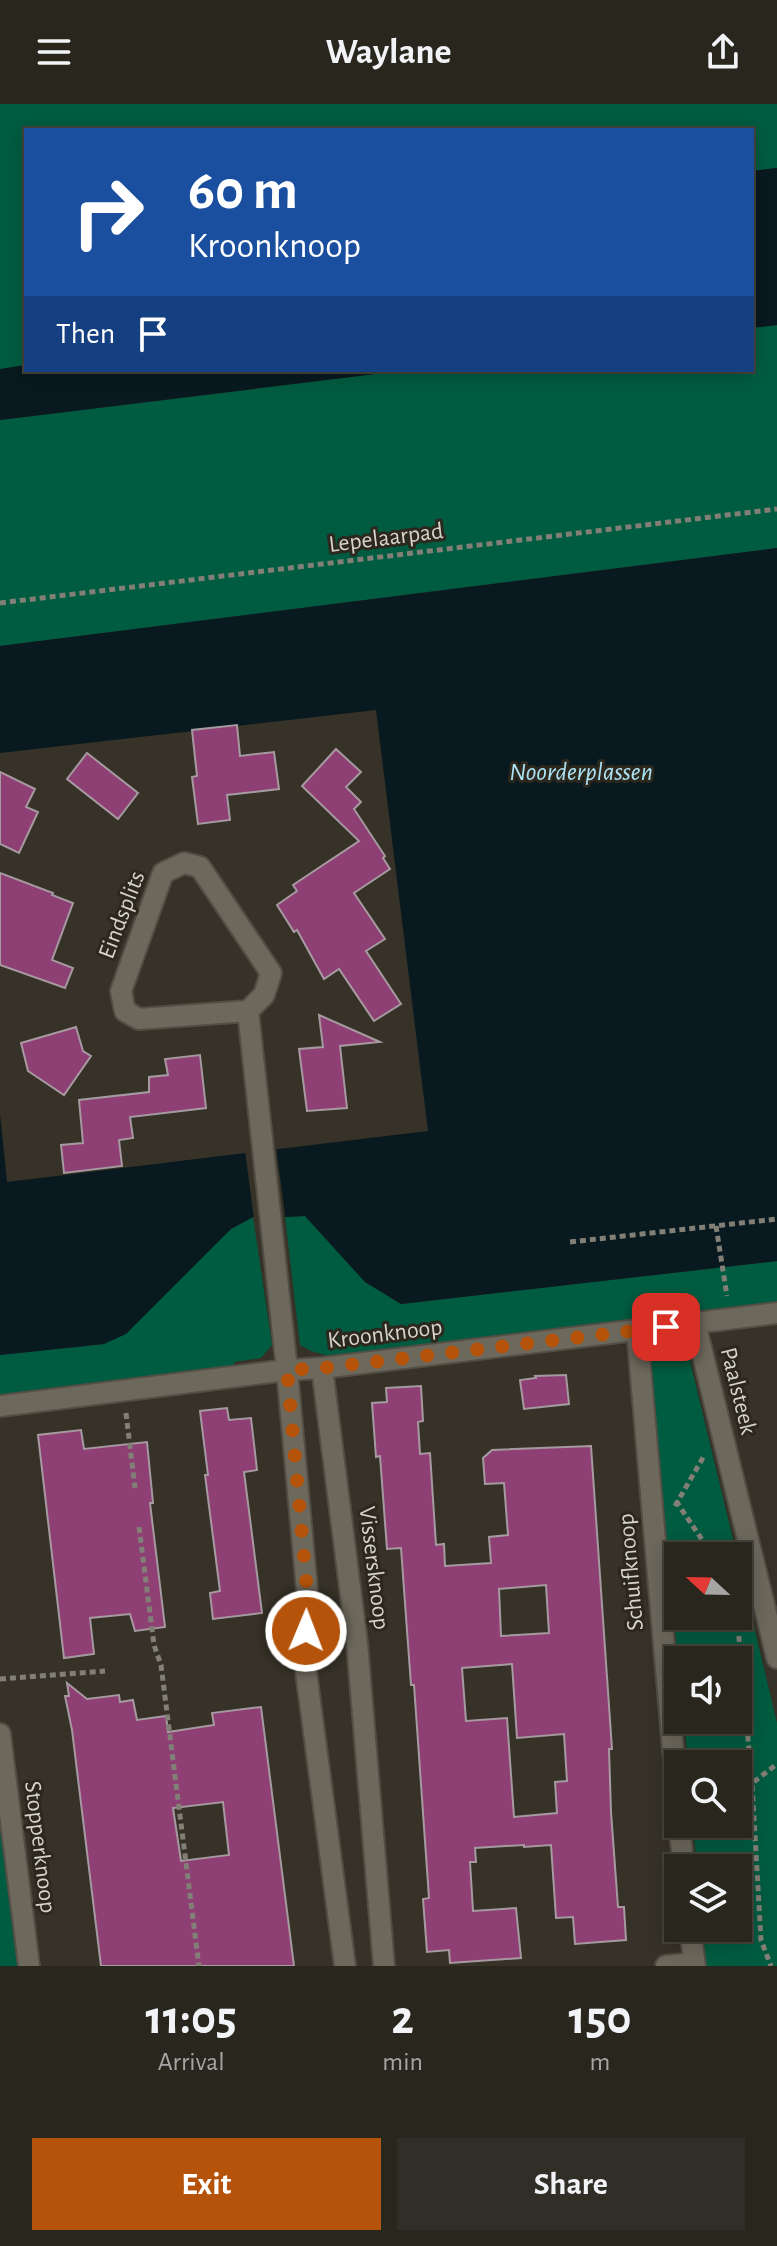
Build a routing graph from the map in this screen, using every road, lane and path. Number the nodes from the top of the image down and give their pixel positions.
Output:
1 (777, 509) edge
2 (0, 603) edge
3 (248, 1011) junction
4 (777, 1219) edge
5 (716, 1226) junction
6 (570, 1242) dead end
7 (728, 1305) dead end
8 (777, 1313) edge
9 (695, 1323) junction
10 (637, 1330) junction
11 (322, 1368) junction
12 (287, 1370) junction
13 (123, 1390) junction
14 (0, 1406) edge
15 (720, 1428) junction
16 (648, 1461) junction
17 (135, 1488) dead end
18 (677, 1503) junction
19 (139, 1527) dead end
20 (655, 1542) junction
21 (703, 1542) edge
22 (738, 1630) edge
23 (777, 1658) edge
24 (105, 1671) dead end
25 (0, 1679) edge
26 (0, 1734) edge
27 (673, 1750) edge
28 (749, 1750) edge
29 (777, 1764) edge
30 (752, 1783) joint
31 (692, 1942) edge
32 (694, 1965) edge
33 (29, 1966) edge
34 (199, 1966) edge
35 (345, 1966) edge
36 (384, 1966) edge
37 (666, 1966) edge
38 (771, 1966) edge

1 - 2 path, Lepelaarpad
3 - 3 street, Eindsplits
3 - 12 street
4 - 5 path
5 - 6 path
5 - 7 path
8 - 9 street, Kroonknoop
9 - 10 street, Kroonknoop
9 - 15 street, Paalsteek
10 - 11 street, Kroonknoop
10 - 16 street, Schuifknoop
11 - 12 street, Kroonknoop
11 - 36 street, Vissersknoop
12 - 13 street, Kroonknoop
12 - 35 street
13 - 14 street, Kroonknoop
13 - 17 path
15 - 18 path
15 - 23 street, Paalsteek
16 - 18 path
16 - 20 street, Schuifknoop
18 - 20 path
18 - 21 path
19 - 34 path
20 - 27 street, Schuifknoop
22 - 28 path
24 - 25 path
26 - 33 street, Stopperknoop
29 - 30 path
30 - 38 path
31 - 32 street
32 - 37 street

